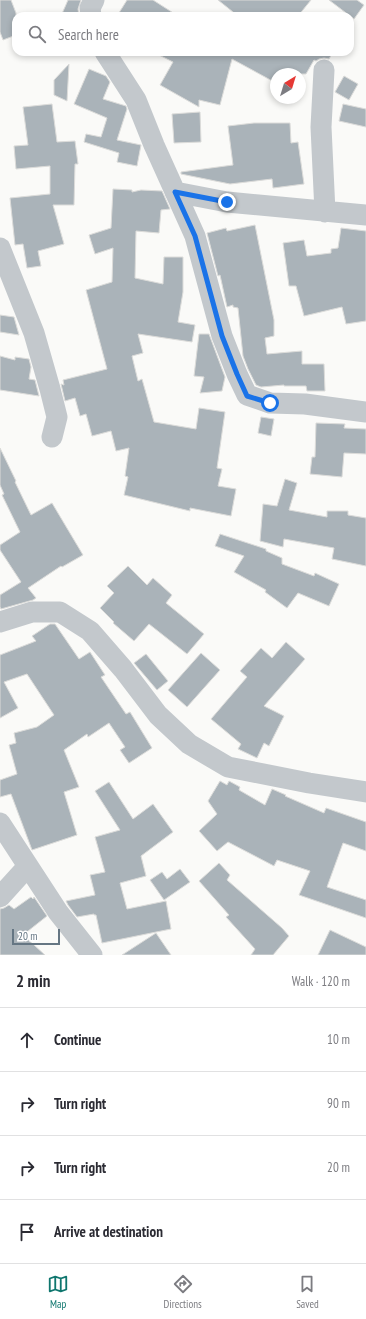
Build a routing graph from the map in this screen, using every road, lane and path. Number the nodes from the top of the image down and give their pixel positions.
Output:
1 (94, 0) edge
2 (90, 12) edge
3 (108, 56) edge
4 (324, 70) dead end
5 (175, 192) junction
6 (325, 212) junction
7 (366, 215) edge
8 (0, 248) edge
9 (366, 412) edge
10 (52, 437) dead end
11 (0, 622) edge
12 (366, 792) edge
13 (0, 823) edge
14 (28, 866) junction
15 (0, 897) edge
16 (92, 955) edge

1 - 2 street
3 - 5 street
4 - 6 street
5 - 6 street
5 - 9 street
6 - 7 street
8 - 10 street
11 - 12 street
13 - 14 street
14 - 15 street
14 - 16 street

